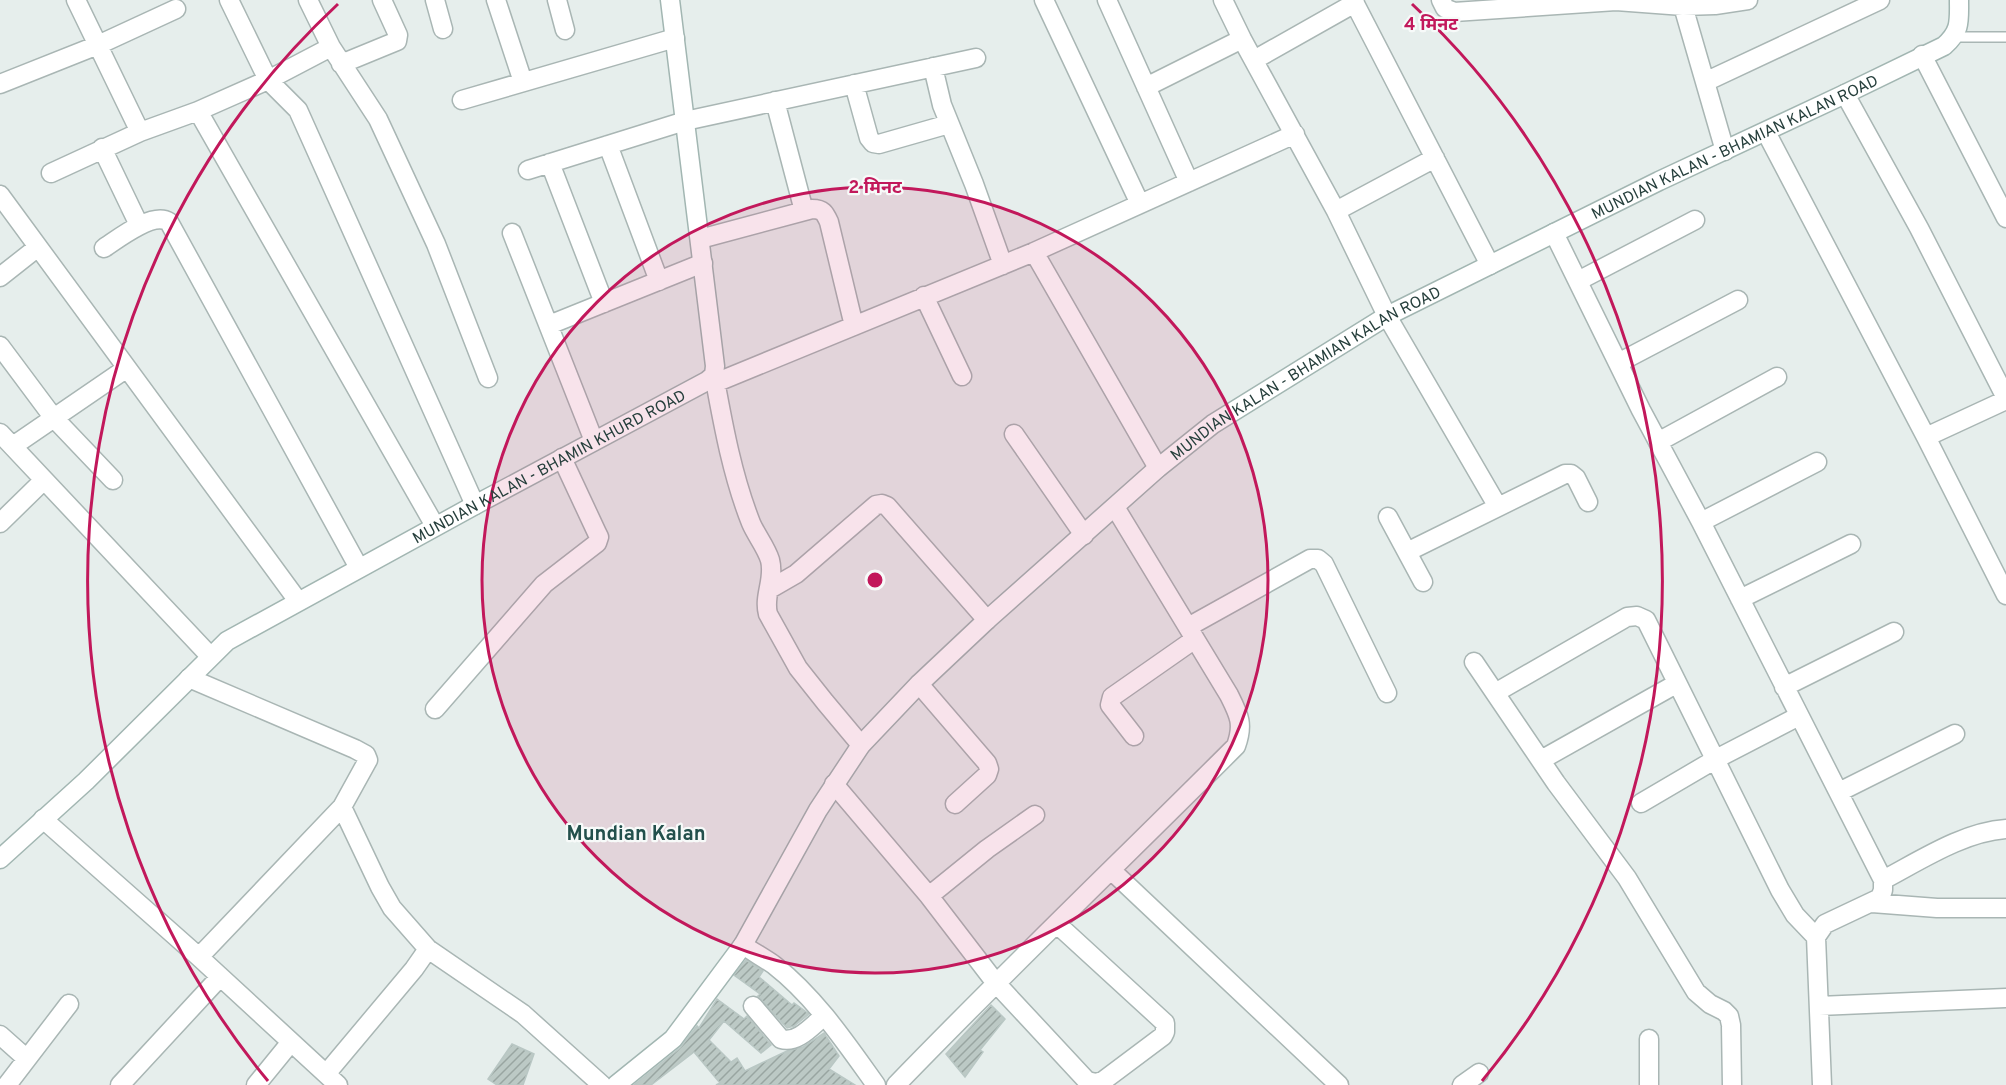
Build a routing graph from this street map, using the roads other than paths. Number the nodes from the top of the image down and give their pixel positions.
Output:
1 (76, 0) edge
2 (229, 0) edge
3 (308, 0) edge
4 (382, 0) edge
5 (435, 0) edge
6 (496, 0) edge
7 (557, 0) edge
8 (670, 0) edge
9 (1044, 0) edge
10 (1107, 0) edge
11 (1223, 0) edge
12 (1442, 0) edge
13 (1616, 0) edge
14 (1748, 0) edge
15 (1880, 0) edge
16 (1959, 0) edge
17 (1354, 2) edge
18 (1683, 6) junction
19 (176, 9) dead end
20 (443, 29) dead end
21 (565, 30) dead end
22 (1954, 37) junction
23 (2006, 37) edge
24 (675, 38) junction
25 (1242, 39) junction
26 (98, 45) junction
27 (331, 47) junction
28 (1922, 55) junction
29 (976, 58) dead end
30 (1254, 60) junction
31 (341, 64) junction
32 (933, 67) junction
33 (268, 80) junction
34 (523, 82) junction
35 (1705, 82) junction
36 (0, 84) edge
37 (854, 84) junction
38 (1146, 87) junction
39 (1845, 94) junction
40 (462, 100) dead end
41 (775, 101) junction
42 (198, 111) junction
43 (685, 121) junction
44 (949, 124) junction
45 (140, 132) junction
46 (1766, 132) junction
47 (1295, 134) junction
48 (608, 145) junction
49 (102, 148) junction
50 (1725, 151) junction
51 (1435, 158) junction
52 (550, 163) junction
53 (528, 170) dead end
54 (51, 173) dead end
55 (1189, 182) junction
56 (1, 198) edge
57 (1140, 204) junction
58 (804, 211) junction
59 (1336, 211) junction
60 (2006, 218) edge
61 (1695, 220) dead end
62 (139, 225) junction
63 (512, 233) dead end
64 (1554, 233) junction
65 (700, 239) junction
66 (38, 247) junction
67 (104, 248) dead end
68 (1034, 252) junction
69 (703, 263) junction
70 (1003, 265) junction
71 (1490, 265) junction
72 (0, 277) edge
73 (659, 281) junction
74 (1578, 281) junction
75 (924, 296) junction
76 (1738, 300) dead end
77 (604, 303) junction
78 (1387, 316) junction
79 (549, 325) junction
80 (854, 326) junction
81 (0, 346) edge
82 (1618, 363) junction
83 (127, 368) junction
84 (962, 376) dead end
85 (1777, 377) dead end
86 (488, 378) dead end
87 (714, 379) junction
88 (2006, 399) edge
89 (53, 417) junction
90 (1014, 434) dead end
91 (1926, 437) junction
92 (6, 439) edge
93 (594, 441) junction
94 (1658, 442) junction
95 (562, 458) junction
96 (1817, 462) dead end
97 (1158, 468) junction
98 (44, 480) junction
99 (113, 480) dead end
100 (1588, 502) dead end
101 (475, 505) junction
102 (1114, 507) junction
103 (1498, 507) junction
104 (1388, 518) dead end
105 (0, 522) edge
106 (1701, 522) junction
107 (435, 526) junction
108 (1084, 536) junction
109 (1851, 544) dead end
110 (1407, 552) junction
111 (359, 568) junction
112 (1423, 582) dead end
113 (770, 589) junction
114 (2006, 595) edge
115 (1740, 599) junction
116 (298, 601) junction
117 (987, 620) junction
118 (1894, 632) dead end
119 (1191, 633) junction
120 (210, 656) junction
121 (1474, 662) dead end
122 (189, 678) junction
123 (920, 684) junction
124 (1677, 684) junction
125 (1784, 687) junction
126 (1387, 693) dead end
127 (1495, 693) junction
128 (435, 709) dead end
129 (1799, 716) junction
130 (1955, 734) dead end
131 (1134, 736) dead end
132 (861, 745) junction
133 (1716, 759) junction
134 (1541, 760) junction
135 (834, 784) junction
136 (1839, 792) junction
137 (1641, 803) dead end
138 (955, 804) dead end
139 (342, 807) junction
140 (1035, 815) dead end
141 (43, 819) junction
142 (2006, 829) edge
143 (3, 850) edge
144 (1111, 870) junction
145 (1883, 880) junction
146 (929, 896) junction
147 (1872, 903) junction
148 (2006, 908) edge
149 (1056, 924) junction
150 (1816, 938) junction
151 (742, 945) junction
152 (428, 949) junction
153 (199, 957) junction
154 (220, 977) junction
155 (995, 982) junction
156 (2006, 998) edge
157 (69, 1004) dead end
158 (753, 1006) dead end
159 (1819, 1006) junction
160 (824, 1016) junction
161 (0, 1035) edge
162 (1649, 1039) dead end
163 (291, 1042) junction
164 (27, 1059) junction
165 (1479, 1073) dead end
166 (332, 1079) edge
167 (7, 1085) edge
168 (120, 1085) edge
169 (256, 1085) edge
170 (602, 1085) edge
171 (616, 1085) edge
172 (876, 1085) edge
173 (896, 1085) edge
174 (1339, 1085) edge
175 (1462, 1085) edge
176 (1649, 1085) edge
177 (1732, 1085) edge
178 (1822, 1085) edge

1 - 26 street
2 - 33 street
3 - 27 street
4 - 31 street
5 - 20 street
6 - 34 street
7 - 21 street
8 - 24 street
9 - 57 street
10 - 38 street
11 - 25 street
12 - 13 street
13 - 18 street
14 - 18 street
15 - 35 street
16 - 22 street
17 - 30 street
17 - 51 street
18 - 35 street
19 - 26 street
22 - 23 lane
22 - 28 street, MUNDIAN KALAN - BHAMIAN KALAN ROAD
24 - 34 street
24 - 43 street
25 - 30 street
25 - 38 street
26 - 36 street
26 - 45 street
27 - 31 street
27 - 33 street
28 - 39 street, MUNDIAN KALAN - BHAMIAN KALAN ROAD
28 - 60 street
29 - 32 street
30 - 47 street
31 - 86 street
32 - 37 street
32 - 44 street
33 - 42 street
33 - 101 street
34 - 40 street
35 - 50 street
37 - 41 street
37 - 44 street
38 - 55 street
39 - 46 street, MUNDIAN KALAN - BHAMIAN KALAN ROAD
39 - 88 street
41 - 43 street
41 - 58 street
42 - 45 street
42 - 107 street
43 - 48 street
43 - 65 street
44 - 70 street
45 - 49 street
46 - 50 street, MUNDIAN KALAN - BHAMIAN KALAN ROAD
46 - 91 street
47 - 55 street
47 - 59 street
48 - 52 street
48 - 73 street
49 - 54 street
49 - 62 street
50 - 64 street, MUNDIAN KALAN - BHAMIAN KALAN ROAD
51 - 59 street
51 - 71 street
52 - 53 street
52 - 77 street
55 - 57 street
56 - 66 street
57 - 68 street
58 - 65 street
58 - 80 street
59 - 78 street
61 - 74 street
62 - 67 street
62 - 111 street
63 - 79 street
64 - 71 street, MUNDIAN KALAN - BHAMIAN KALAN ROAD
64 - 74 street
65 - 69 street
66 - 72 street
66 - 83 street
68 - 70 street
68 - 97 street, MUNDIAN KALAN - BHAMIAN KALAN ROAD
69 - 73 street
69 - 87 street
70 - 75 street
71 - 78 street, MUNDIAN KALAN - BHAMIAN KALAN ROAD
73 - 77 street
74 - 82 street
75 - 80 street
75 - 84 street
76 - 82 street
77 - 79 street
78 - 97 street, MUNDIAN KALAN - BHAMIAN KALAN ROAD
78 - 103 street
79 - 93 street
80 - 87 street
81 - 89 street
82 - 94 street
83 - 89 street
83 - 116 street
85 - 94 street
87 - 93 street, MUNDIAN KALAN - BHAMIN KHURD ROAD
87 - 113 street
88 - 91 street
89 - 92 street
89 - 99 street
90 - 108 street
91 - 114 street
92 - 98 street
93 - 95 street, MUNDIAN KALAN - BHAMIN KHURD ROAD
94 - 106 street
95 - 101 street, MUNDIAN KALAN - BHAMIN KHURD ROAD
95 - 128 street
96 - 106 street
97 - 102 street
98 - 105 street
98 - 120 street
100 - 103 street
101 - 107 street, MUNDIAN KALAN - BHAMIN KHURD ROAD
102 - 108 street
102 - 119 street
103 - 110 street
104 - 110 street
106 - 115 street
107 - 111 street, MUNDIAN KALAN - BHAMIN KHURD ROAD
108 - 117 street
109 - 115 street
110 - 112 street
111 - 116 street, MUNDIAN KALAN - BHAMIN KHURD ROAD
113 - 117 street
113 - 132 street
115 - 125 street
116 - 120 street, MUNDIAN KALAN - BHAMIN KHURD ROAD
117 - 123 street
118 - 125 street
119 - 126 street
119 - 131 street
119 - 144 street
120 - 122 street, MUNDIAN KALAN - BHAMIN KHURD ROAD
121 - 127 street
122 - 139 street
122 - 141 street, MUNDIAN KALAN - BHAMIN KHURD ROAD
123 - 132 street
123 - 138 street
124 - 127 street
124 - 133 street
124 - 134 street
125 - 129 street
127 - 134 street
129 - 133 street
129 - 136 street
130 - 136 street
132 - 135 street
133 - 137 street
133 - 150 street
134 - 177 street
135 - 146 street
135 - 151 street
136 - 145 street
139 - 152 street
139 - 153 street
140 - 146 street
141 - 143 street, MUNDIAN KALAN - BHAMIN KHURD ROAD
141 - 153 street
142 - 145 street
144 - 149 street
144 - 174 street
145 - 147 street
146 - 155 street
147 - 148 street
147 - 150 street
149 - 155 street
149 - 155 street
150 - 159 street
151 - 160 street
151 - 171 street
152 - 166 street
152 - 170 street
153 - 154 street
154 - 163 street
154 - 168 street
155 - 173 street
156 - 159 street
157 - 164 street
158 - 160 street
159 - 178 street
160 - 172 street
161 - 164 street
162 - 176 street
163 - 166 street
163 - 169 street
164 - 167 street
165 - 175 street

